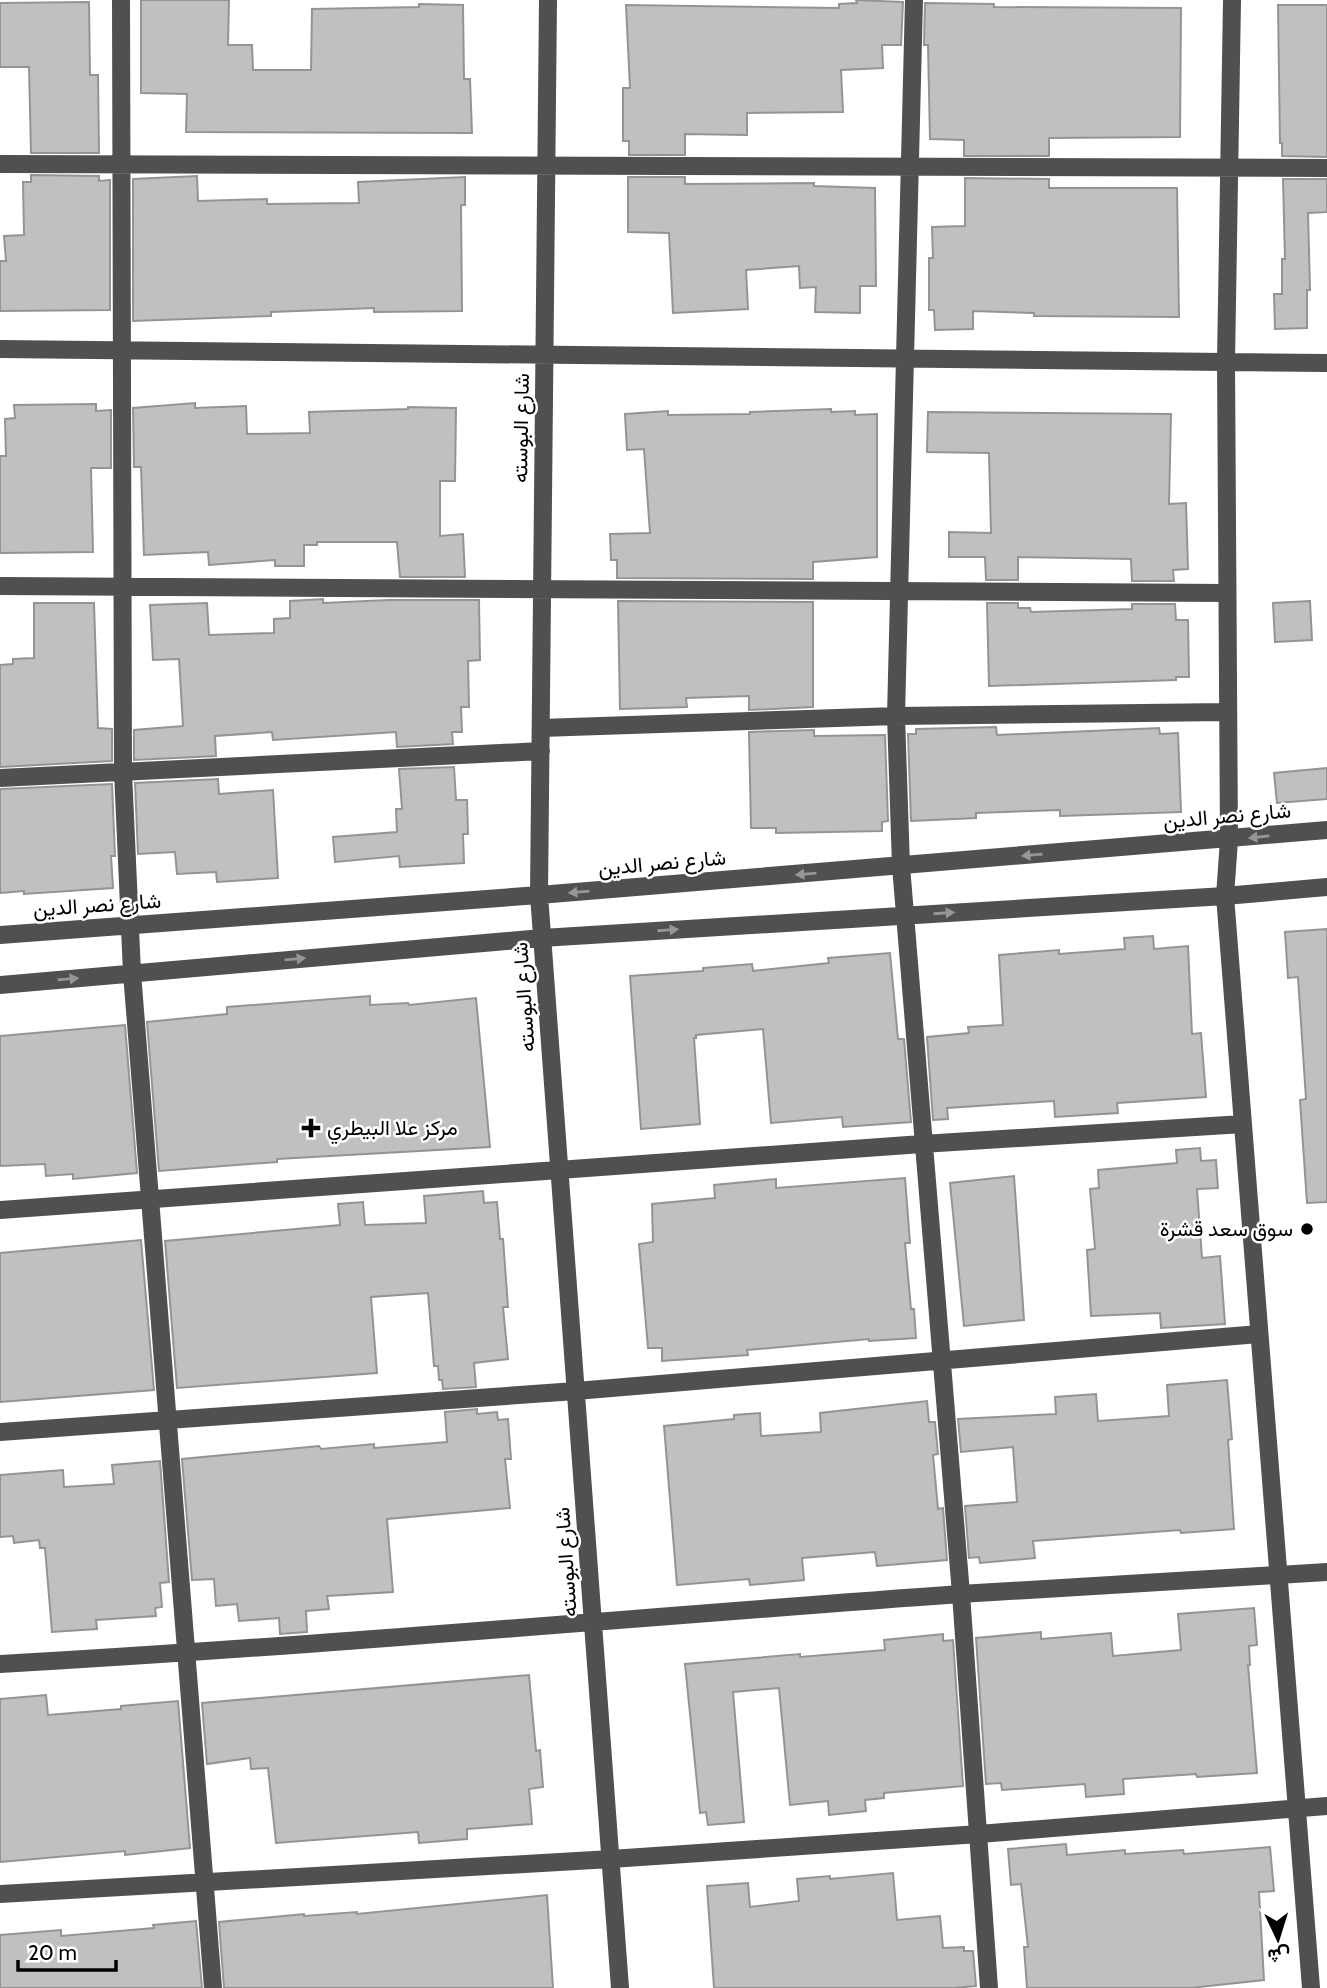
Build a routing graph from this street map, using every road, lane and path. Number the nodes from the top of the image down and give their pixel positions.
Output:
1 (121, 0) edge
2 (548, 0) edge
3 (914, 0) edge
4 (1232, 0) edge
5 (0, 164) edge
6 (123, 165) junction
7 (547, 166) junction
8 (910, 167) junction
9 (1229, 168) junction
10 (1327, 169) edge
11 (0, 349) edge
12 (121, 351) junction
13 (545, 355) junction
14 (905, 358) junction
15 (1226, 362) junction
16 (1327, 363) edge
17 (0, 586) edge
18 (122, 586) junction
19 (542, 588) junction
20 (899, 590) junction
21 (1226, 593) junction
22 (1227, 712) junction
23 (896, 716) junction
24 (541, 727) junction
25 (541, 751) junction
26 (123, 772) junction
27 (0, 778) edge
28 (1327, 830) edge
29 (1229, 840) junction
30 (901, 866) junction
31 (1327, 887) edge
32 (539, 895) junction
33 (1225, 896) junction
34 (904, 915) junction
35 (131, 925) junction
36 (0, 934) edge
37 (542, 938) junction
38 (132, 973) junction
39 (0, 985) edge
40 (1243, 1124) junction
41 (922, 1144) junction
42 (559, 1171) junction
43 (149, 1199) junction
44 (0, 1210) edge
45 (1259, 1334) junction
46 (942, 1359) junction
47 (576, 1391) junction
48 (167, 1418) junction
49 (0, 1432) edge
50 (1327, 1572) edge
51 (1278, 1575) junction
52 (961, 1594) junction
53 (593, 1624) junction
54 (186, 1653) junction
55 (0, 1664) edge
56 (1327, 1806) edge
57 (1297, 1808) junction
58 (979, 1834) junction
59 (611, 1859) junction
60 (204, 1881) junction
61 (0, 1894) edge
62 (213, 1988) edge
63 (621, 1988) edge
64 (989, 1988) edge
65 (1311, 1988) edge

1 - 6 street
2 - 7 street, شارع البوسته
3 - 8 street
4 - 9 street
5 - 6 street
6 - 7 street
6 - 12 street
7 - 8 street
7 - 13 street, شارع البوسته
8 - 9 street
8 - 14 street
9 - 10 street
9 - 15 street
11 - 12 street
12 - 13 street
12 - 18 street
13 - 14 street
13 - 19 street, شارع البوسته
14 - 15 street
14 - 20 street
15 - 16 street
15 - 21 street
17 - 18 street
18 - 19 street
18 - 26 street
19 - 20 street
19 - 24 street, شارع البوسته
20 - 21 street
20 - 23 street
21 - 22 street
22 - 23 street
22 - 29 street
23 - 24 street
23 - 30 street
24 - 25 street, شارع البوسته
25 - 26 street
25 - 32 street, شارع البوسته
26 - 27 street
26 - 35 street
28 -> 29 street, شارع نصر الدين
29 -> 30 street, شارع نصر الدين
29 - 33 street
30 -> 32 street, شارع نصر الدين
30 - 34 street
31 - 33 street
32 - 35 street, شارع نصر الدين
32 - 37 street, شارع البوسته
34 -> 33 street
33 - 40 street
37 -> 34 street
34 - 41 street
35 - 36 street, شارع نصر الدين
35 - 38 street
38 -> 37 street
37 - 42 street, شارع البوسته
39 -> 38 street
38 - 43 street
40 - 41 street
40 - 45 street
41 - 42 street
41 - 46 street
42 - 43 street
42 - 47 street, شارع البوسته
43 - 44 street
43 - 48 street
45 - 46 street
45 - 51 street
46 - 47 street
46 - 52 street
47 - 48 street
47 - 53 street, شارع البوسته
48 - 49 street
48 - 54 street
50 - 51 street
51 - 52 street
51 - 57 street
52 - 53 street
52 - 58 street
53 - 54 street
53 - 59 street, شارع البوسته
54 - 55 street
54 - 60 street
56 - 57 street
57 - 58 street
57 - 65 street
58 - 59 street
58 - 64 street
59 - 60 street
59 - 63 street, شارع البوسته
60 - 61 street
60 - 62 street

